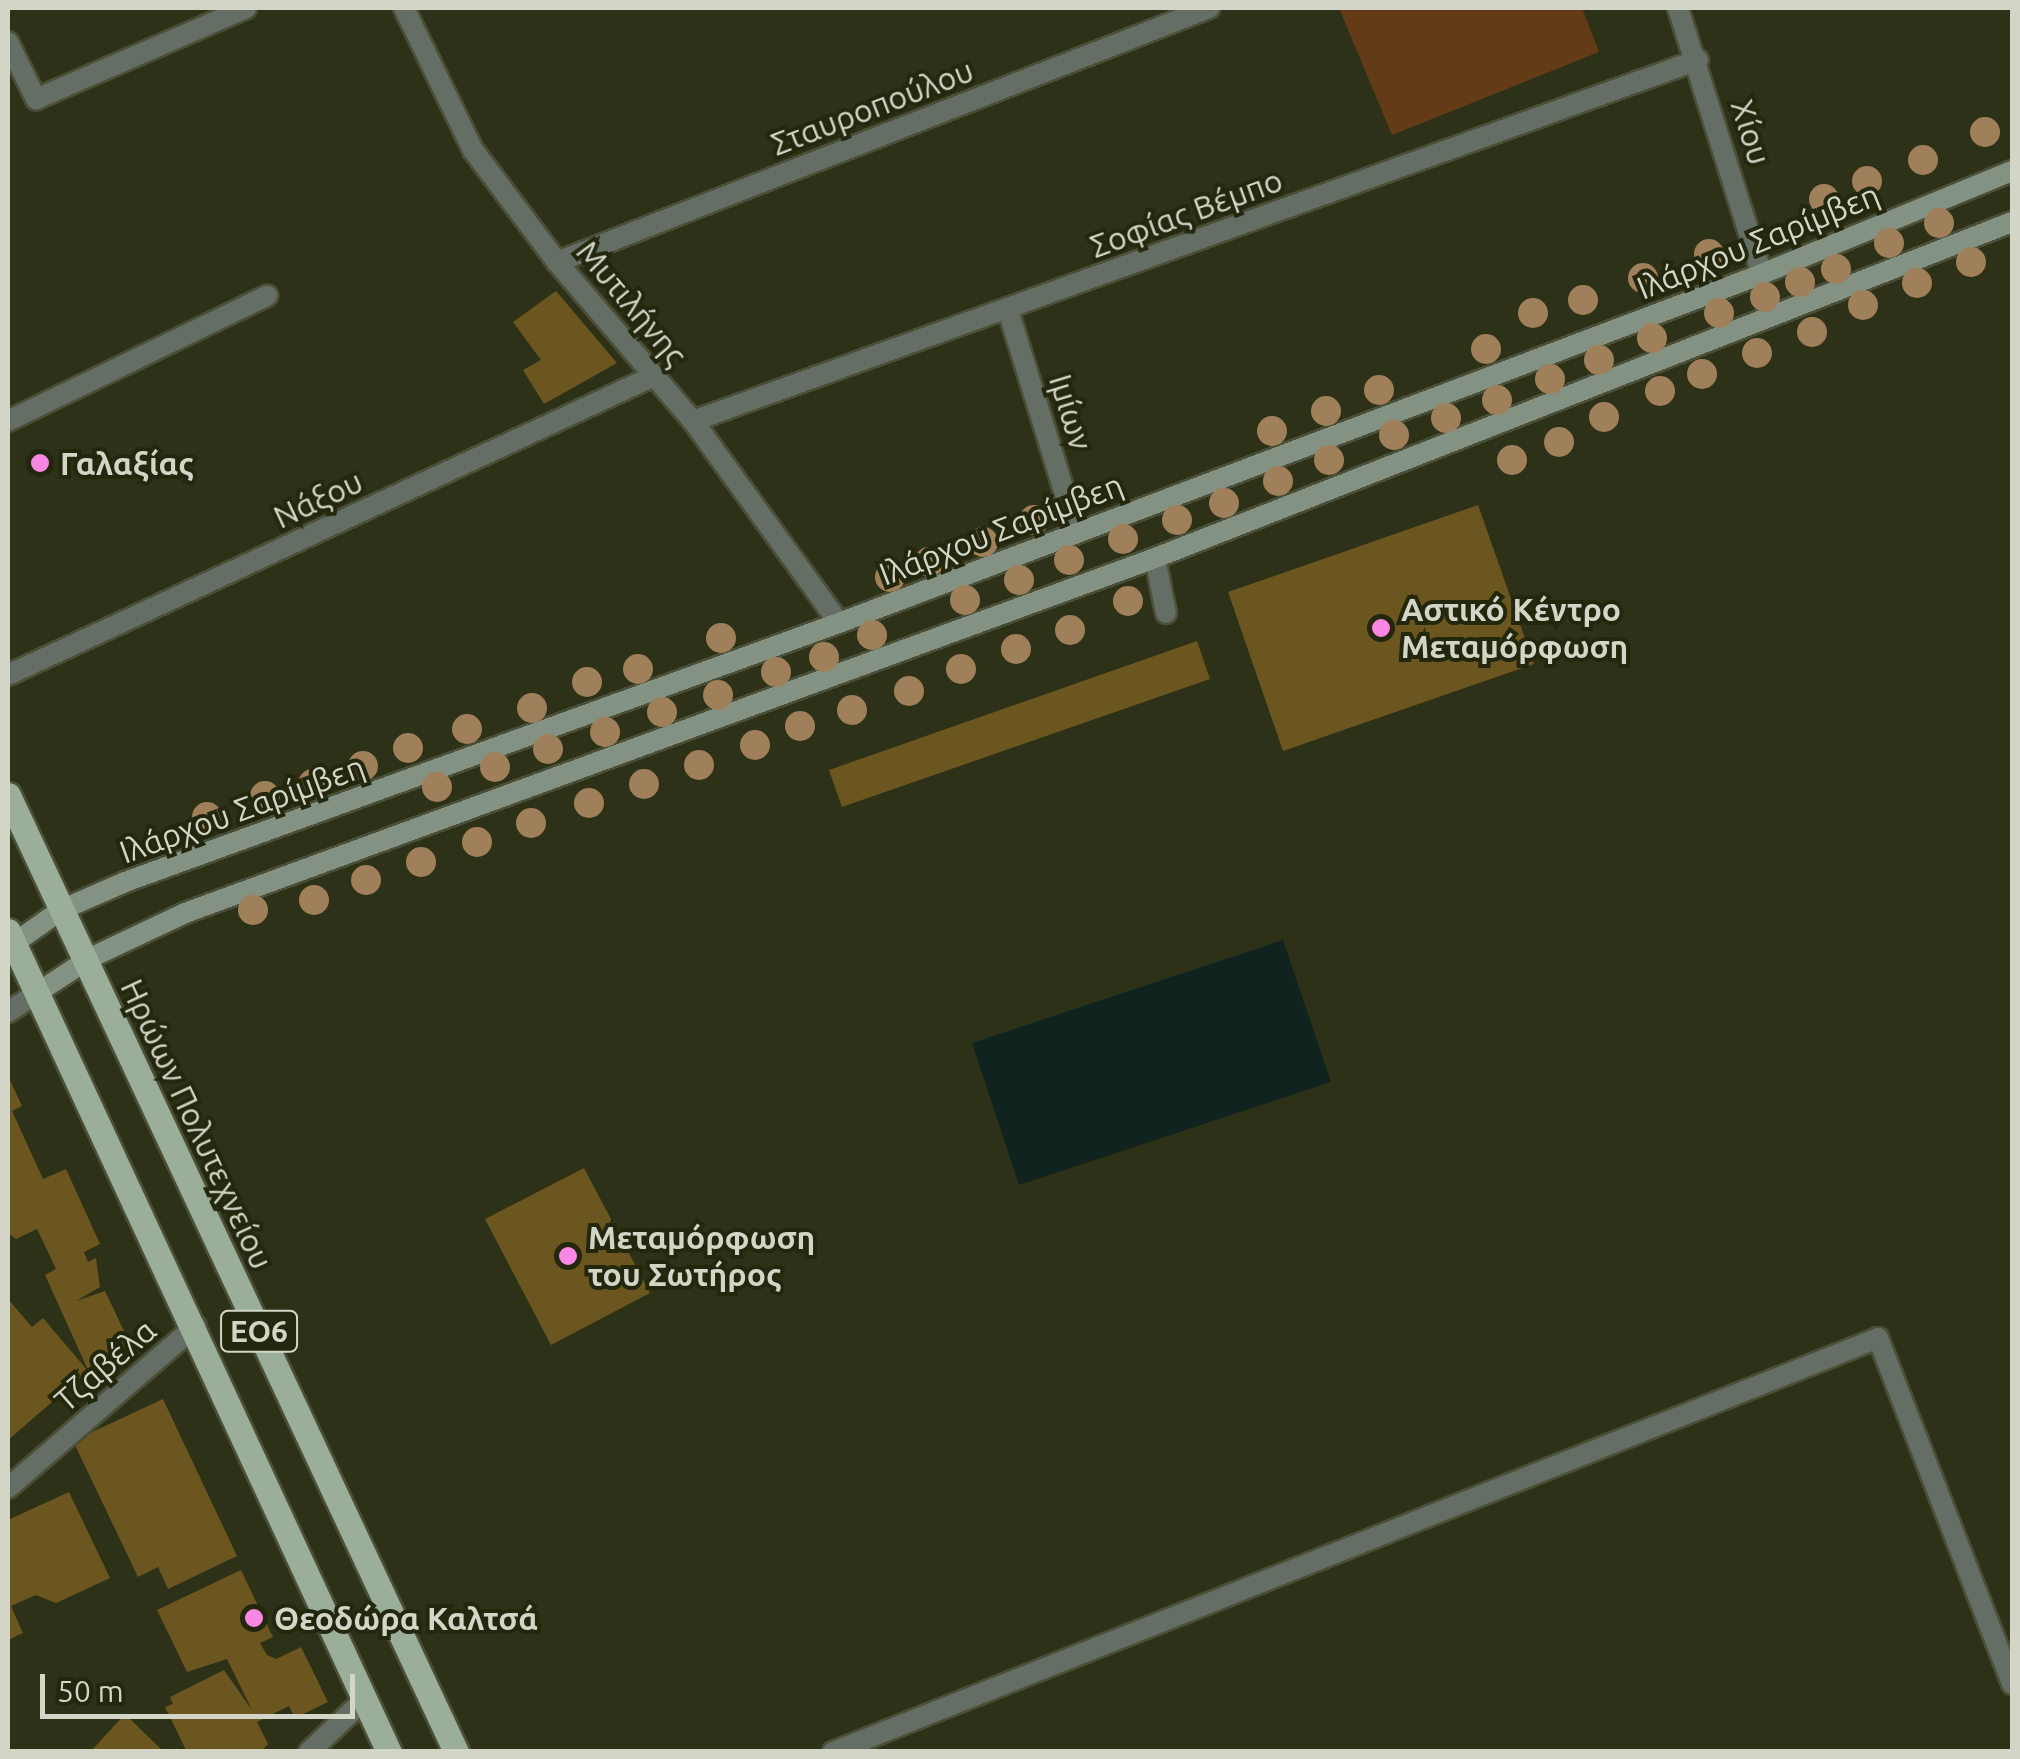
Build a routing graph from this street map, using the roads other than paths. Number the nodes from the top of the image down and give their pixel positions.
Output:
1 (246, 8) edge
2 (404, 8) edge
3 (1208, 8) edge
4 (1678, 8) edge
5 (8, 42) edge
6 (1698, 60) junction
7 (2012, 171) edge
8 (2012, 222) edge
9 (557, 262) junction
10 (1762, 274) junction
11 (267, 296) dead end
12 (1008, 310) junction
13 (654, 376) junction
14 (8, 421) edge
15 (693, 421) junction
16 (1077, 533) junction
17 (1156, 558) junction
18 (1166, 613) dead end
19 (839, 623) junction
20 (8, 676) edge
21 (8, 796) edge
22 (61, 910) junction
23 (10, 937) edge
24 (85, 960) junction
25 (37, 992) junction
26 (8, 1012) edge
27 (196, 1326) junction
28 (8, 1488) edge
29 (2012, 1684) edge
30 (365, 1699) junction
31 (309, 1752) edge
32 (389, 1752) edge
33 (456, 1752) edge
34 (833, 1752) edge

1 - 5 street
2 - 9 street, Μυτιλήνης
3 - 9 street, Σταυροπούλου
4 - 6 street, Χίου
6 - 10 street, Χίου
6 - 12 street, Σοφίας Βέμπο
7 - 10 main road, Ιλάρχου Σαρίμβεη
8 - 17 main road
9 - 13 street, Μυτιλήνης
10 - 16 main road, Ιλάρχου Σαρίμβεη
11 - 14 street
12 - 15 street, Σοφίας Βέμπο
12 - 16 street, Ιμίων
13 - 15 street, Μυτιλήνης
13 - 20 street, Νάξου
15 - 19 street, Μυτιλήνης
16 - 19 main road, Ιλάρχου Σαρίμβεη
17 - 18 street
17 - 24 main road
19 - 22 main road, Ιλάρχου Σαρίμβεη
21 - 22 main road, Ηρώων Πολυτεχνείου / ΕΟ6
22 - 23 main road, Ιλάρχου Σαρίμβεη
22 - 24 main road, Ηρώων Πολυτεχνείου / ΕΟ6
23 - 25 main road, ΕΟ6
24 - 25 main road
24 - 33 main road, Ηρώων Πολυτεχνείου / ΕΟ6
25 - 26 street
25 - 27 main road, ΕΟ6
27 - 28 street, Τζαβέλα
27 - 30 main road, ΕΟ6
29 - 34 street
30 - 31 street
30 - 32 main road, ΕΟ6

